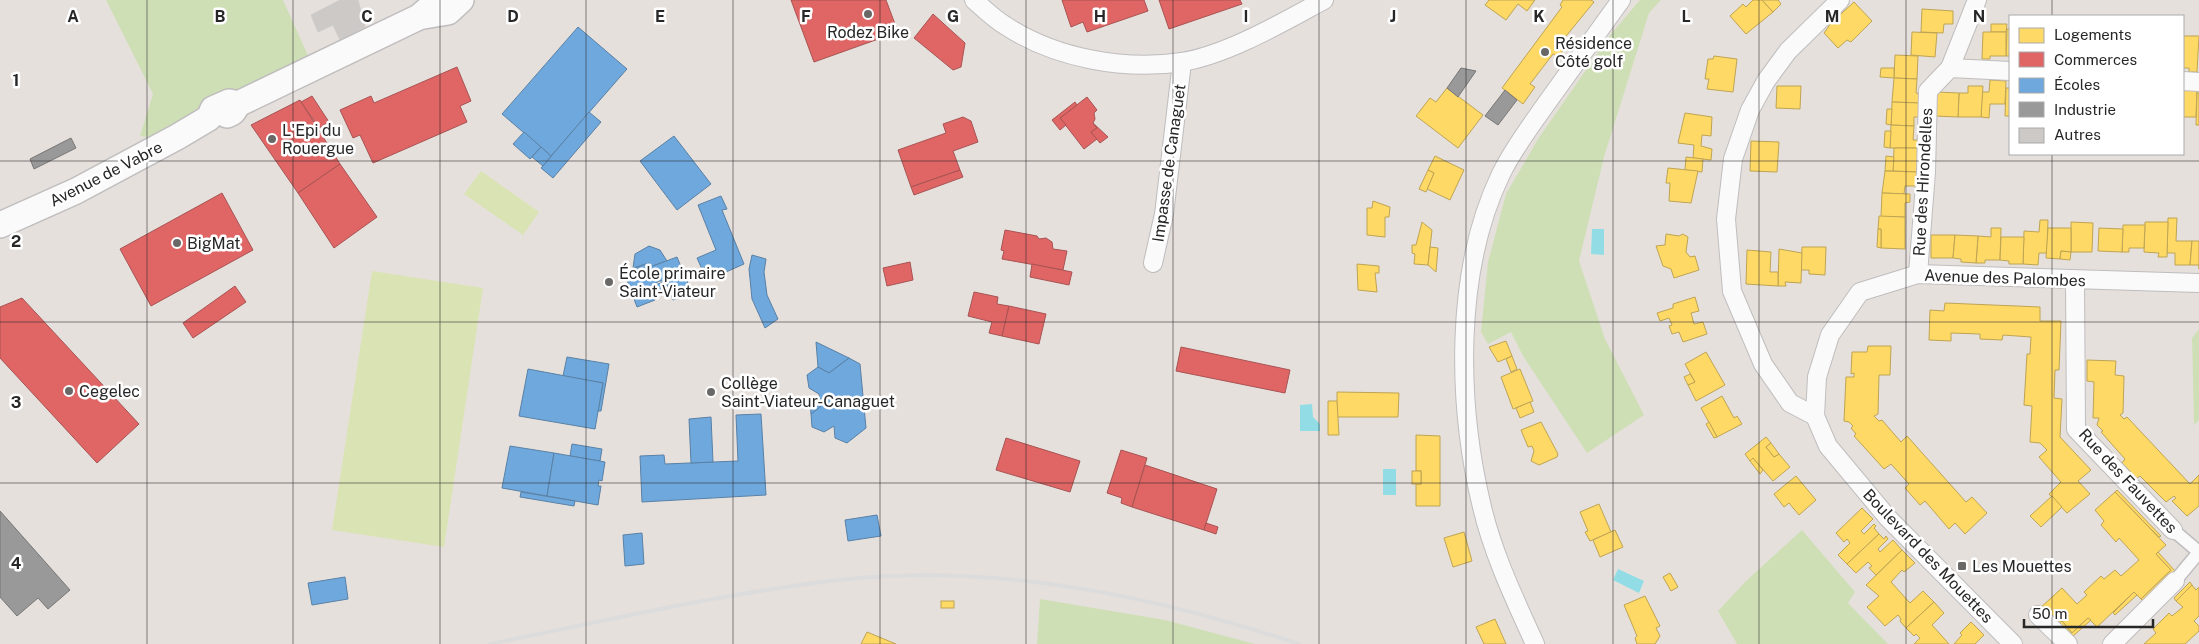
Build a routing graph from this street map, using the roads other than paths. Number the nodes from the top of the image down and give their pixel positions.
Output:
1 (439, 0) edge
2 (461, 0) edge
3 (974, 0) edge
4 (1324, 0) edge
5 (1621, 0) edge
6 (1840, 0) edge
7 (1977, 0) edge
8 (419, 17) junction
9 (1182, 62) junction
10 (1950, 68) junction
11 (2009, 72) edge
12 (2184, 81) edge
13 (2199, 82) edge
14 (0, 225) edge
15 (1153, 263) dead end
16 (1918, 274) junction
17 (2074, 280) junction
18 (2199, 283) edge
19 (1815, 416) junction
20 (2173, 530) joint
21 (2199, 552) edge
22 (2175, 581) joint
23 (2038, 615) dead end
24 (1535, 644) edge
25 (2013, 644) edge
26 (2068, 644) edge
27 (2112, 644) edge

1 - 8 main road
2 - 8 main road
3 - 9 street
4 - 9 street
5 - 24 street
6 - 19 street
7 - 10 street, Rue des Hirondelles
8 - 14 main road, Avenue de Vabre
9 - 15 street, Impasse de Canaguet
10 - 11 street
10 - 16 street, Rue des Hirondelles
12 - 13 street
16 - 17 street, Avenue des Palombes
16 - 19 street, Avenue des Palombes
17 - 18 street, Avenue des Palombes
17 - 20 street, Rue des Fauvettes
19 - 25 street, Boulevard des Mouettes
20 - 21 street, Rue des Fauvettes
21 - 22 street
22 - 27 street
23 - 26 street

